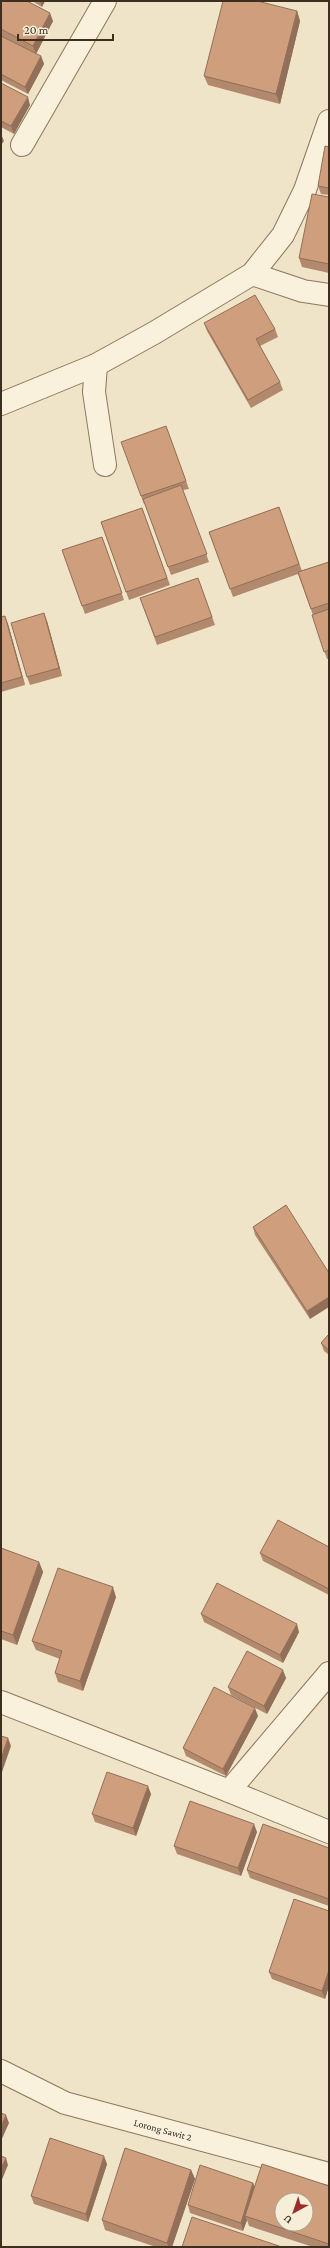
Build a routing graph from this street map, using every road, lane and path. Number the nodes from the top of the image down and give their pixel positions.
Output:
1 (105, 1) edge
2 (329, 121) edge
3 (22, 145) dead end
4 (252, 274) junction
5 (329, 295) edge
6 (96, 364) junction
7 (1, 404) edge
8 (105, 465) dead end
9 (329, 1673) edge
10 (1, 1702) edge
11 (229, 1791) junction
12 (329, 1832) edge
13 (1, 2072) edge
14 (329, 2174) edge

1 - 3 street
2 - 4 street
4 - 5 street
4 - 6 street
6 - 7 street
6 - 8 street
9 - 11 street
10 - 11 street
11 - 12 street
13 - 14 street, Lorong Sawit 2

